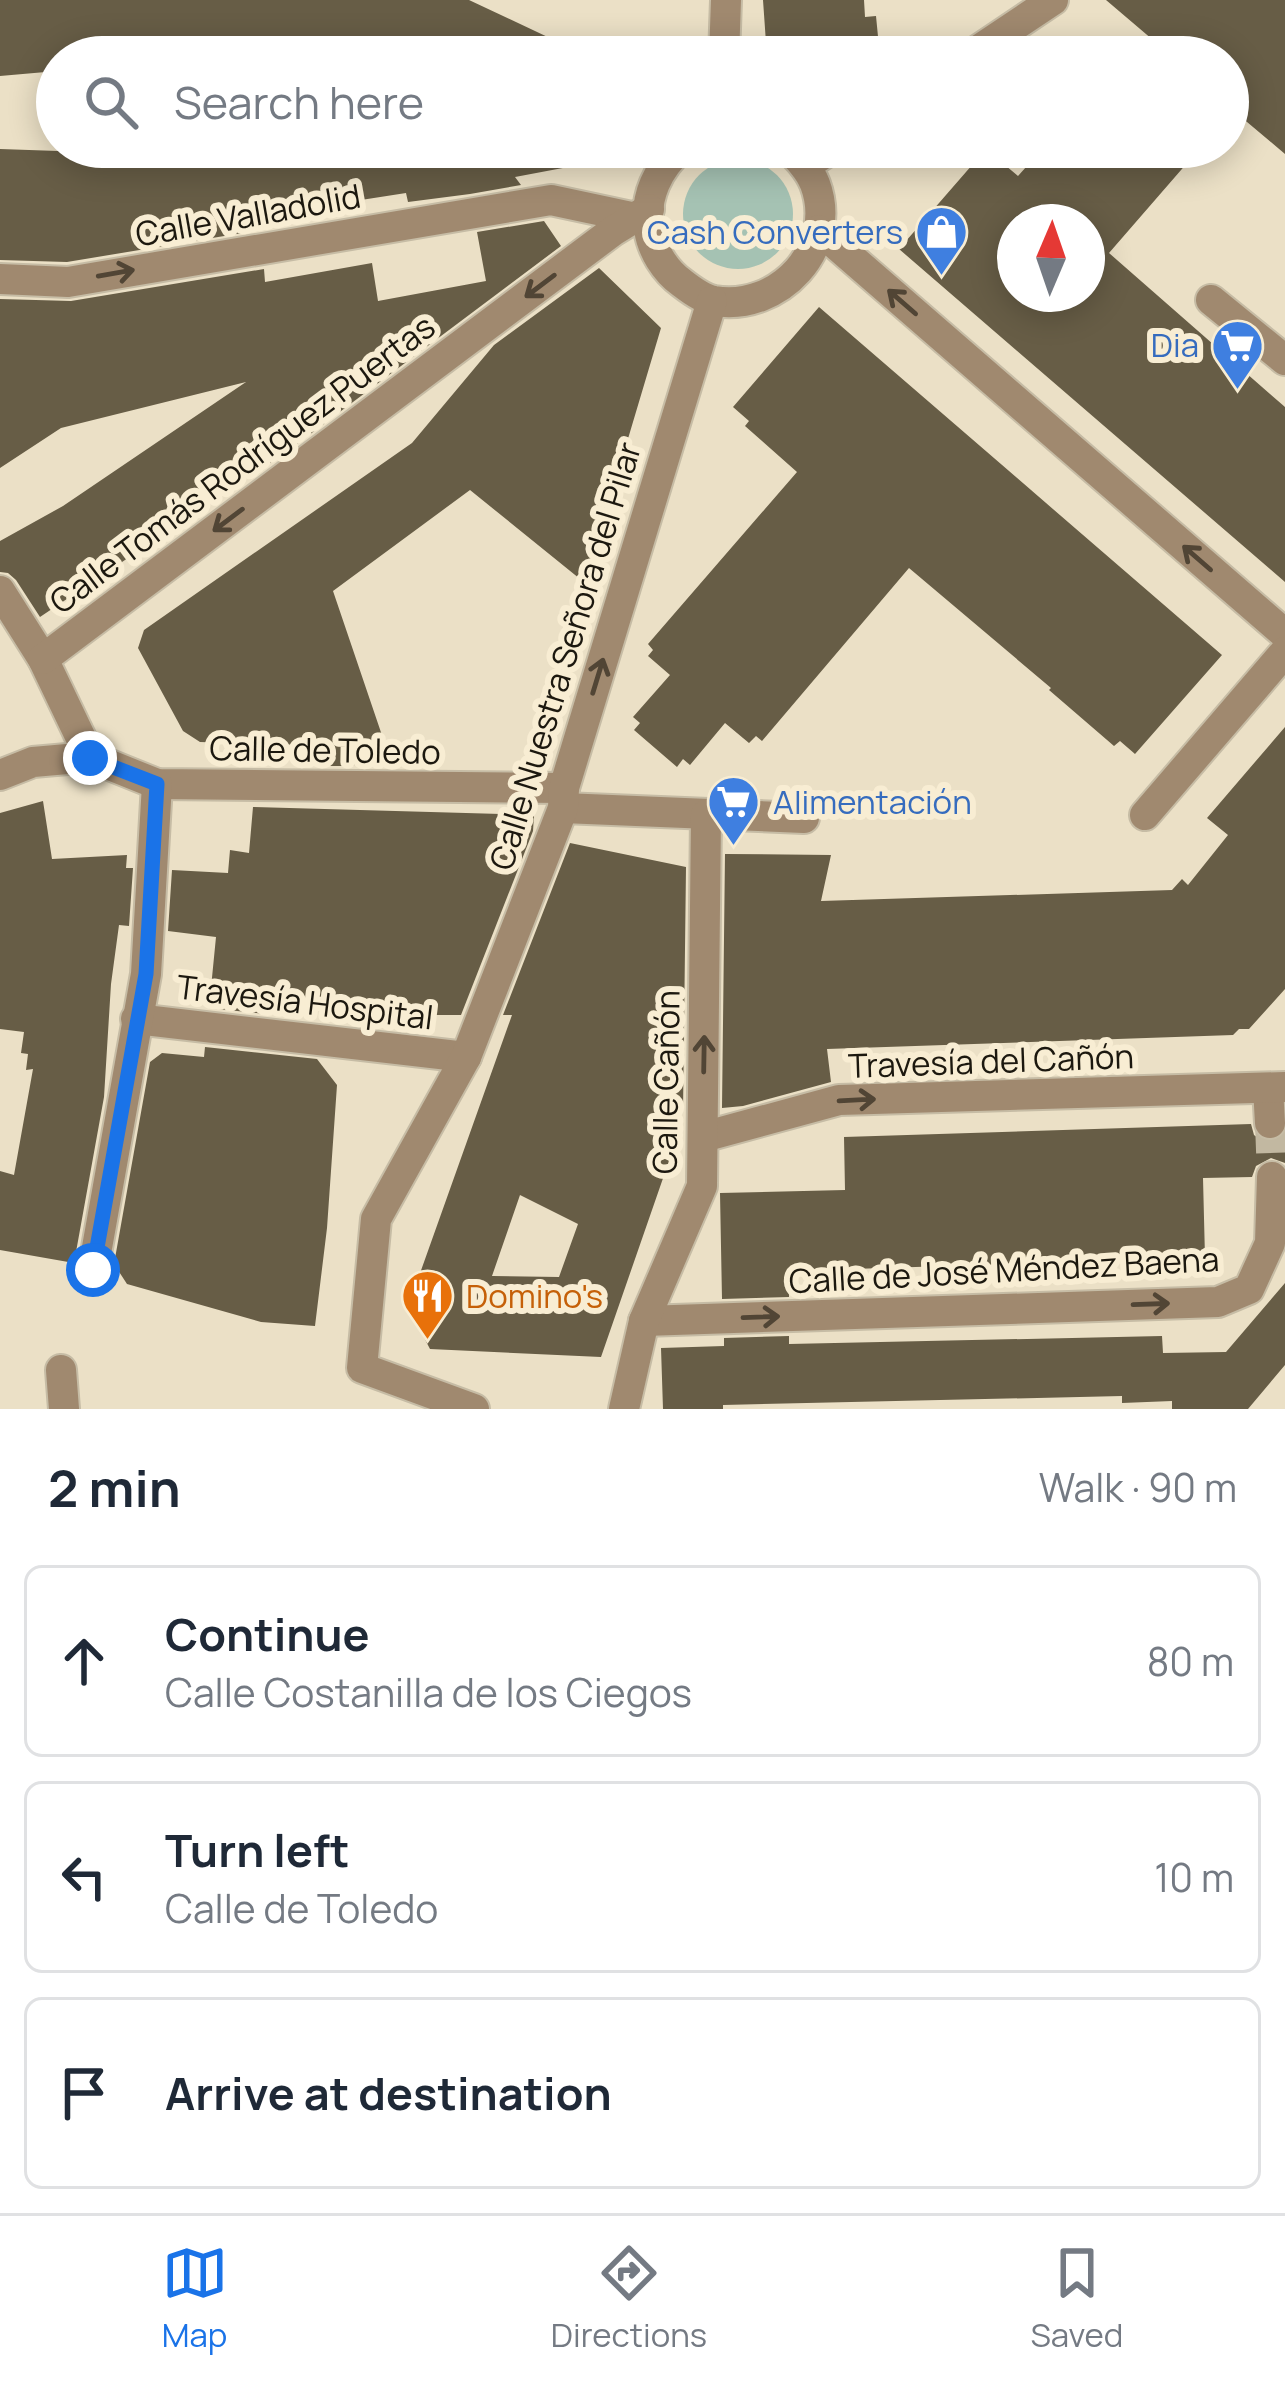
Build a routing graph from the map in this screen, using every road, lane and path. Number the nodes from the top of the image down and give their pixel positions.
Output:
1 (1053, 0) edge
2 (724, 1) edge
3 (724, 36) edge
4 (999, 36) edge
5 (662, 168) edge
6 (803, 168) edge
7 (644, 215) junction
8 (819, 230) junction
9 (0, 279) edge
10 (1211, 300) dead end
11 (712, 301) junction
12 (1285, 360) edge
13 (0, 591) edge
14 (1285, 634) edge
15 (1285, 652) edge
16 (43, 658) junction
17 (90, 758) junction
18 (0, 775) edge
19 (157, 784) junction
20 (563, 798) junction
21 (706, 815) junction
22 (1145, 815) dead end
23 (804, 818) dead end
24 (136, 1019) junction
25 (466, 1057) junction
26 (1277, 1087) edge
27 (1270, 1123) tunnel mouth
28 (703, 1137) junction
29 (1272, 1177) tunnel mouth
30 (93, 1270) dead end
31 (644, 1321) junction
32 (62, 1370) dead end
33 (64, 1409) edge
34 (474, 1409) edge
35 (624, 1409) edge

1 - 4 street
2 - 3 street
5 - 7 street
6 - 8 street
9 -> 7 street, Calle Valladolid
7 - 11 street
7 -> 16 street, Calle Tomás Rodríguez Puertas
8 - 11 street
14 -> 8 street
10 - 12 street
20 -> 11 street, Calle Nuestra Señora del Pilar
13 - 16 street
15 - 22 street
16 - 17 street, Calle Tomás Rodríguez Puertas
17 - 18 street
17 - 19 street, Calle de Toledo
19 - 20 street, Calle de Toledo
19 - 24 street
20 - 21 street, Calle de Toledo
20 - 25 street, Calle Nuestra Señora del Pilar
21 - 23 street, Calle de Toledo
28 -> 21 street, Calle Cañón
24 - 25 street, Travesía Hospital
24 - 30 street
25 - 34 street, Calle Nuestra Señora del Pilar
26 - 27 street
28 -> 26 street, Travesía del Cañón
28 - 31 street, Calle Cañón
31 -> 29 street, Calle de José Méndez Baena
31 - 35 street, Calle Cañón
32 - 33 street

